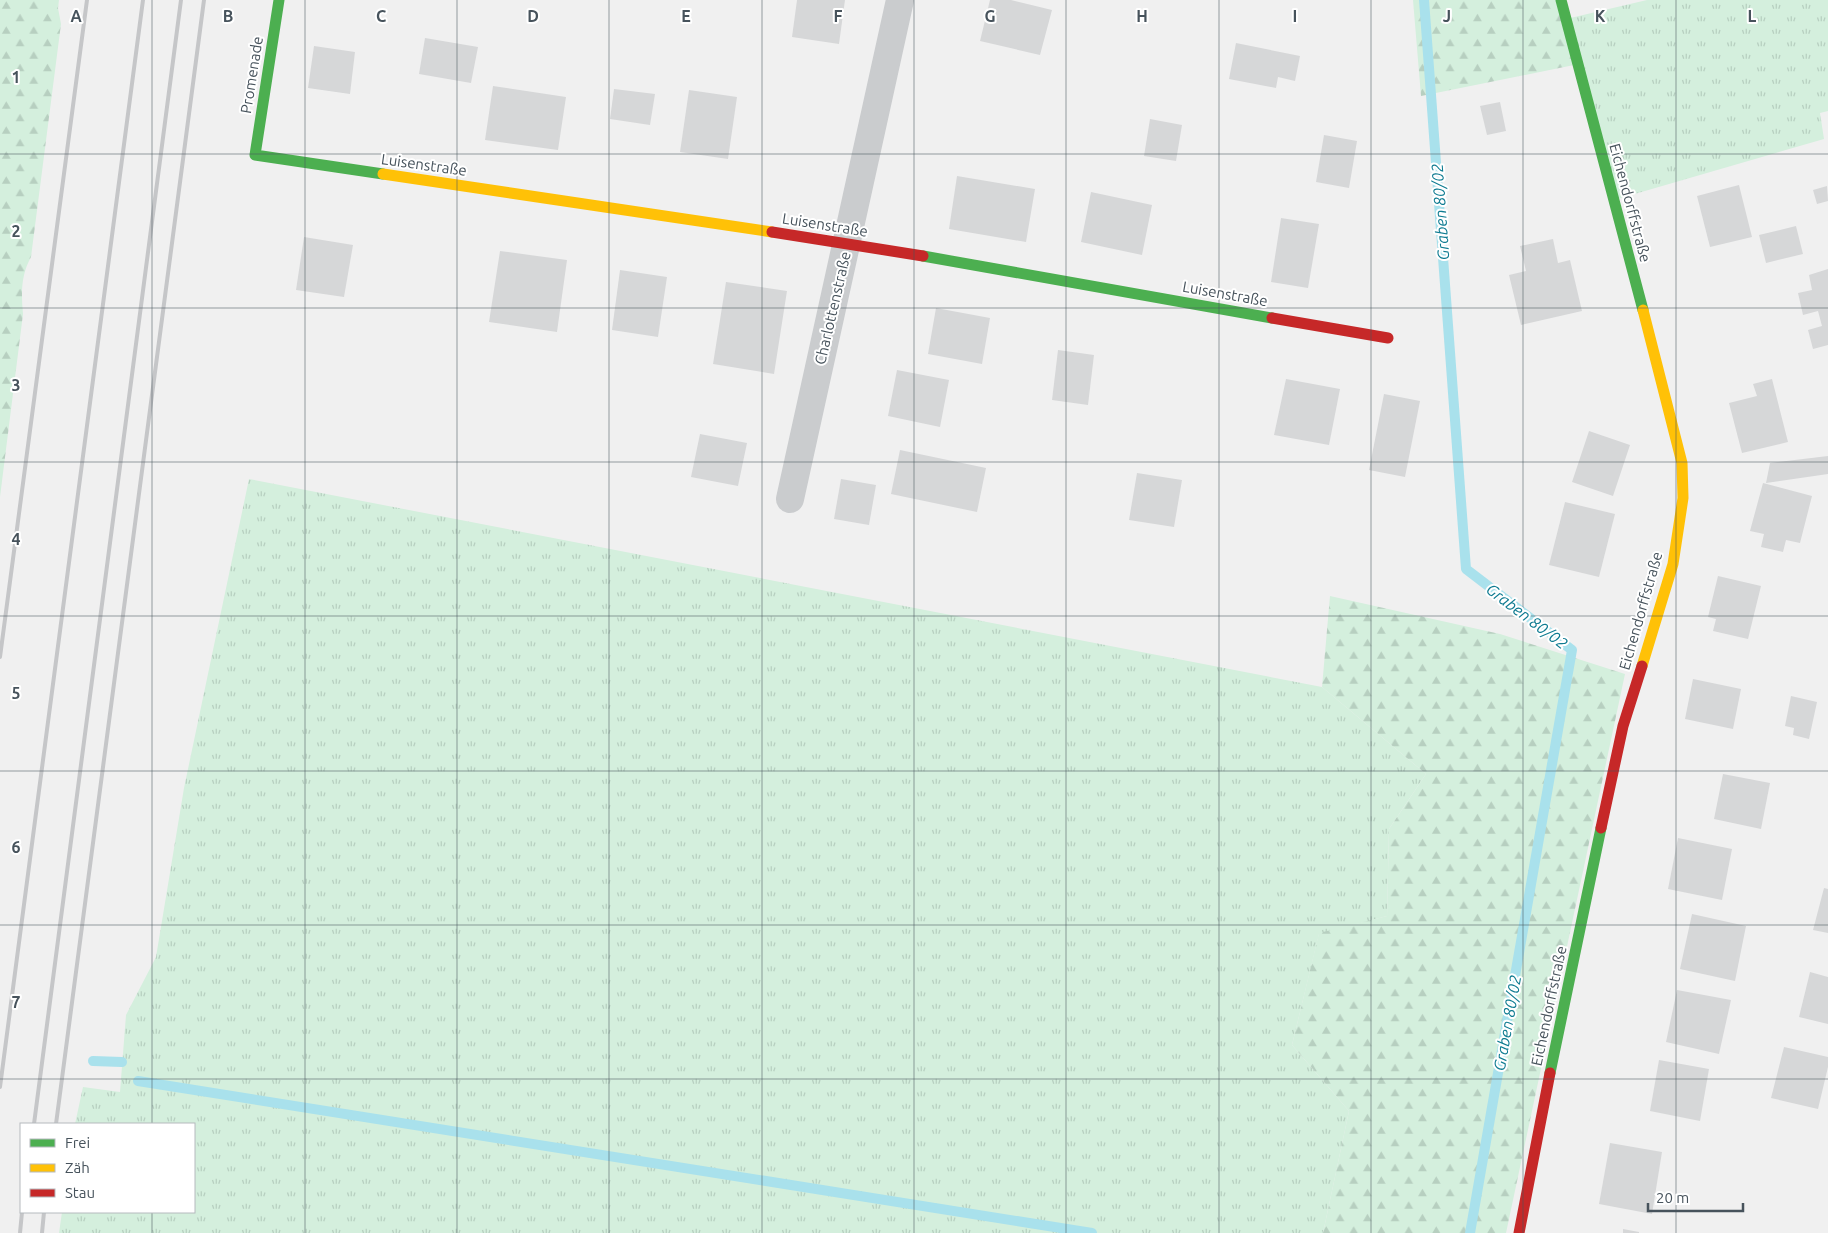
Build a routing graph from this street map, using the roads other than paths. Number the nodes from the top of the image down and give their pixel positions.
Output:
1 (279, 0) edge
2 (900, 0) edge
3 (1561, 0) edge
4 (255, 155) joint
5 (847, 243) junction
6 (1388, 338) dead end
7 (790, 499) dead end
8 (1518, 1233) edge

1 - 4 street, Promenade
2 - 5 street, Charlottenstraße
3 - 8 street, Eichendorffstraße
4 - 5 street, Luisenstraße
5 - 6 street, Luisenstraße
5 - 7 street, Charlottenstraße

